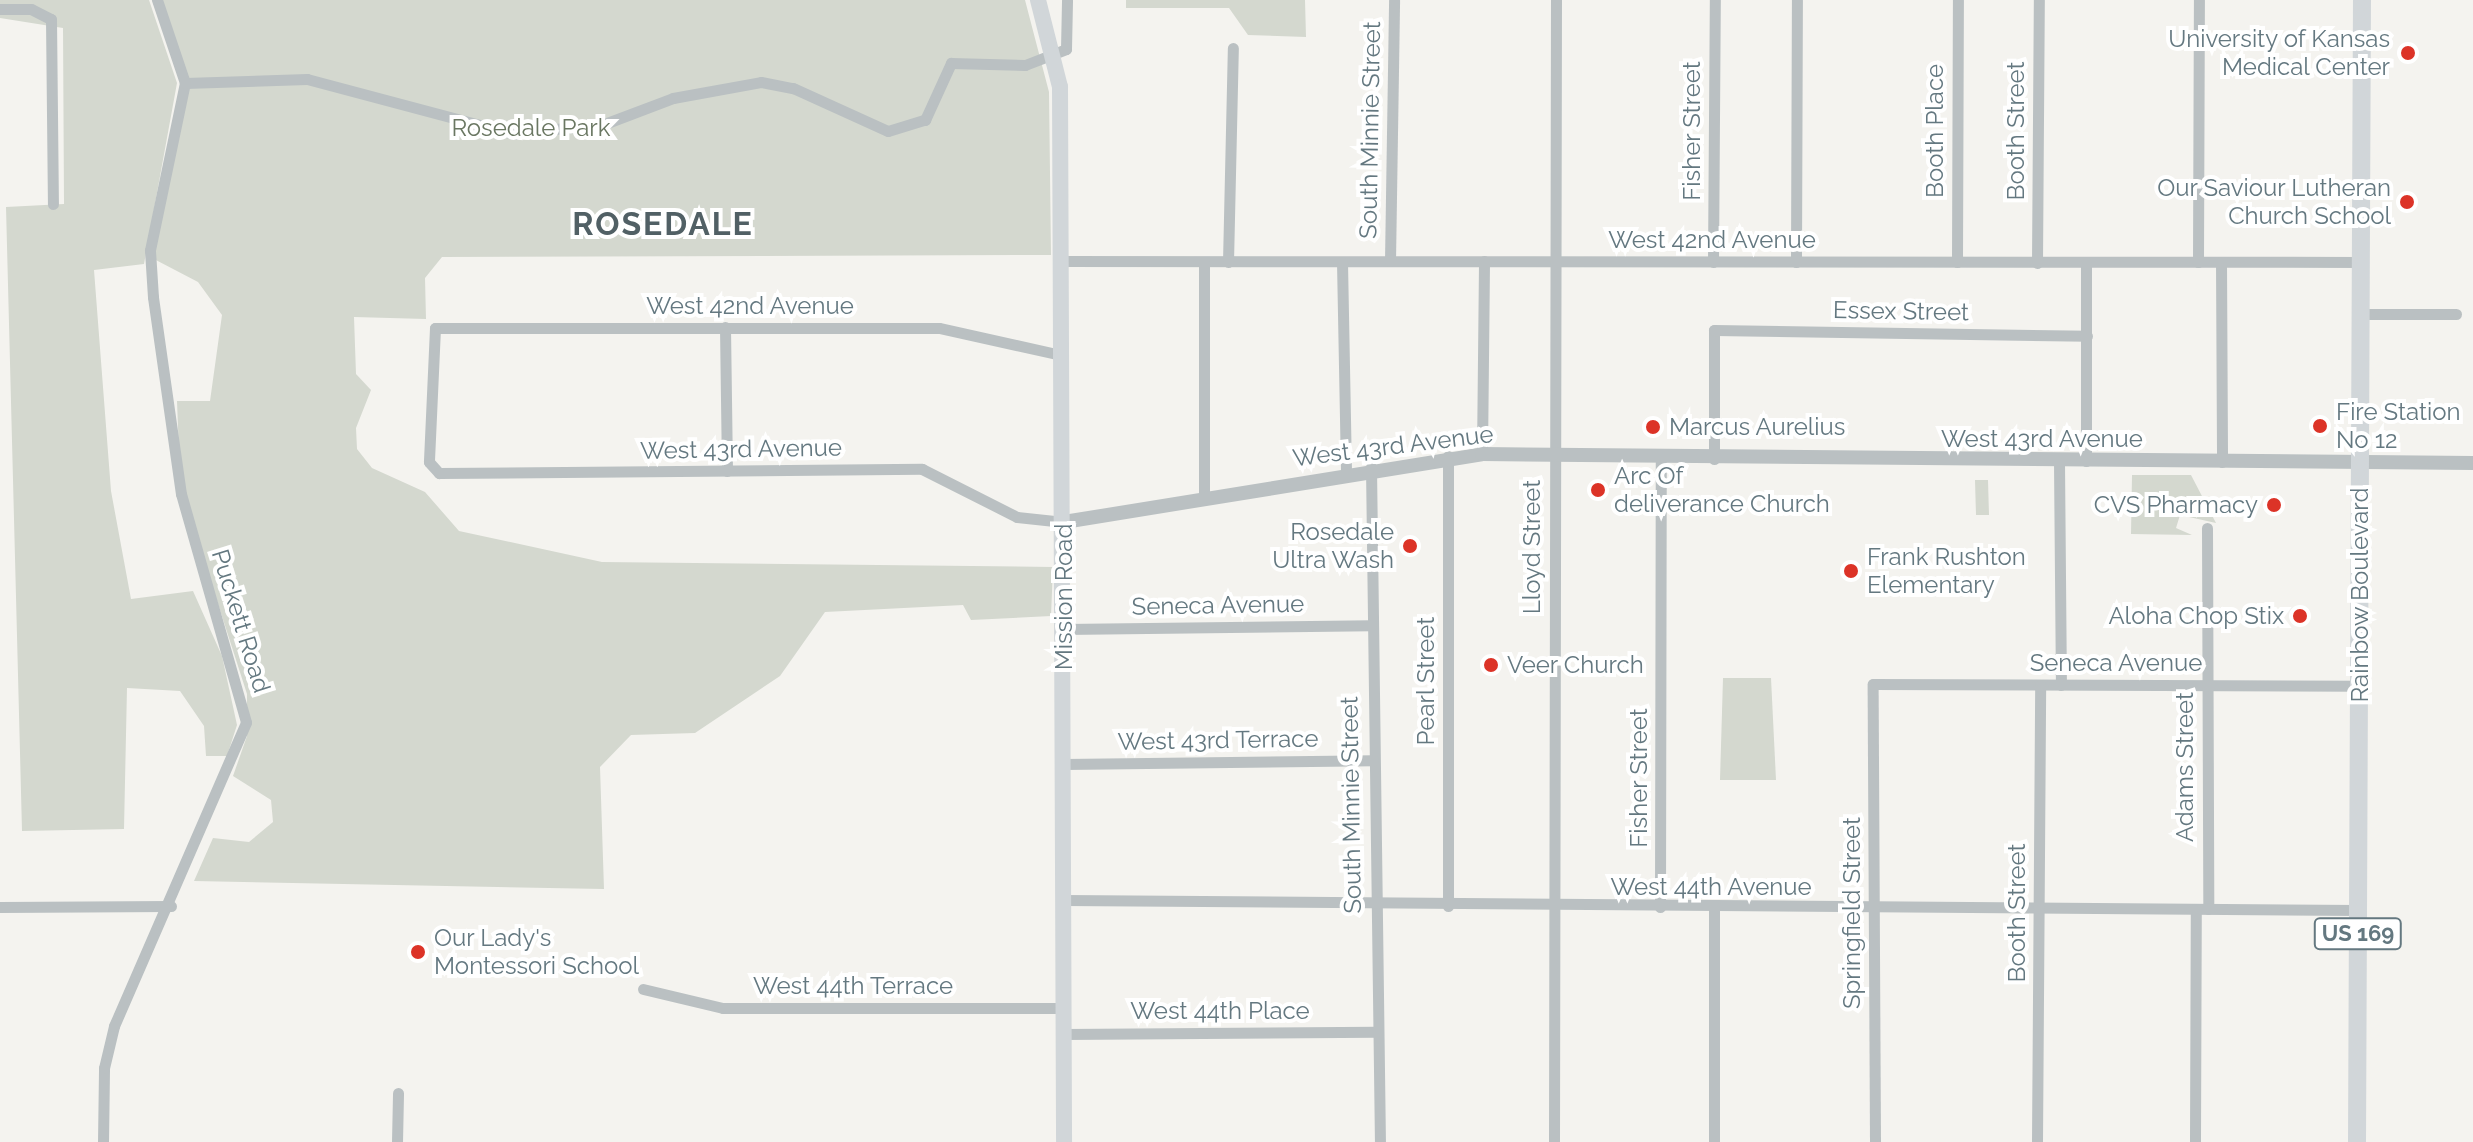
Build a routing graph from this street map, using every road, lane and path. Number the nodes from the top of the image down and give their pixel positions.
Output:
1 (157, 0) edge
2 (1038, 0) edge
3 (1067, 0) edge
4 (1394, 0) edge
5 (1556, 0) edge
6 (1715, 0) edge
7 (1797, 0) edge
8 (1958, 0) edge
9 (2039, 0) edge
10 (2199, 0) edge
11 (2362, 0) edge
12 (0, 9) edge
13 (1233, 48) dead end
14 (1053, 53) junction
15 (185, 83) junction
16 (53, 204) dead end
17 (1062, 261) junction
18 (1390, 261) junction
19 (1484, 261) junction
20 (1552, 261) junction
21 (1204, 262) junction
22 (1228, 262) junction
23 (1342, 262) junction
24 (1713, 262) junction
25 (1796, 262) junction
26 (1957, 262) junction
27 (2198, 262) junction
28 (2221, 262) junction
29 (2362, 262) junction
30 (2037, 263) junction
31 (2086, 263) junction
32 (2361, 314) junction
33 (2456, 314) dead end
34 (725, 327) junction
35 (2087, 336) junction
36 (1061, 355) junction
37 (1482, 454) junction
38 (1551, 454) junction
39 (1448, 456) junction
40 (1661, 457) junction
41 (1714, 459) junction
42 (2086, 461) junction
43 (2059, 462) junction
44 (2222, 462) junction
45 (2360, 462) junction
46 (2473, 463) edge
47 (1371, 467) junction
48 (431, 470) joint
49 (727, 471) junction
50 (1346, 471) junction
51 (1204, 496) junction
52 (1064, 522) junction
53 (2207, 528) dead end
54 (1371, 625) junction
55 (1064, 629) junction
56 (1873, 684) joint
57 (2040, 685) junction
58 (2061, 685) junction
59 (2207, 685) junction
60 (2359, 686) junction
61 (1373, 760) junction
62 (1064, 764) junction
63 (1064, 900) junction
64 (1374, 901) junction
65 (171, 906) junction
66 (1448, 906) junction
67 (0, 907) edge
68 (1660, 907) junction
69 (1714, 907) junction
70 (1555, 909) junction
71 (2039, 909) junction
72 (2202, 909) junction
73 (1873, 910) junction
74 (2358, 910) junction
75 (643, 989) dead end
76 (1064, 1008) junction
77 (1376, 1032) junction
78 (1064, 1034) junction
79 (398, 1093) dead end
80 (103, 1142) edge
81 (397, 1142) edge
82 (1064, 1142) edge
83 (1380, 1142) edge
84 (1554, 1142) edge
85 (1714, 1142) edge
86 (1875, 1142) edge
87 (2037, 1142) edge
88 (2195, 1142) edge
89 (2357, 1142) edge

1 - 15 street
2 - 14 main road, Mission Road
3 - 14 street, Mission Road
4 - 18 street, South Minnie Street
5 - 20 street, Lloyd Street
6 - 24 street, Fisher Street
7 - 25 street
8 - 26 street, Booth Place
9 - 30 street, Booth Street
10 - 27 street
11 - 29 main road, Rainbow Boulevard / US 169
12 - 16 street
13 - 22 street
14 - 15 street
14 - 17 main road, Mission Road
15 - 65 street, Puckett Road
17 - 21 street, West 42nd Avenue
17 - 36 main road, Mission Road
18 - 19 street, West 42nd Avenue
18 - 23 street, West 42nd Avenue
19 - 20 street, West 42nd Avenue
19 - 37 street
20 - 24 street, West 42nd Avenue
20 - 38 street, Lloyd Street
21 - 22 street, West 42nd Avenue
21 - 51 street
22 - 23 street, West 42nd Avenue
23 - 50 street, South Minnie Street
24 - 25 street, West 42nd Avenue
25 - 26 street, West 42nd Avenue
26 - 30 street, West 42nd Avenue
27 - 28 street, West 42nd Avenue
27 - 31 street, West 42nd Avenue
28 - 29 street, West 42nd Avenue
28 - 44 street
29 - 32 main road, Rainbow Boulevard / US 169
30 - 31 street, West 42nd Avenue
31 - 35 street
32 - 33 street
32 - 45 main road, Rainbow Boulevard / US 169
34 - 36 street, West 42nd Avenue
34 - 48 street, West 42nd Avenue
34 - 49 street
35 - 41 street, Essex Street
35 - 42 street
36 - 52 main road, Mission Road
37 - 38 street, West 43rd Avenue
37 - 39 street, West 43rd Avenue
38 - 40 street, West 43rd Avenue
38 - 70 street, Lloyd Street
39 - 47 street, West 43rd Avenue
39 - 66 street, Pearl Street
40 - 41 street, West 43rd Avenue
40 - 68 street, Fisher Street
41 - 43 street, West 43rd Avenue
42 - 43 street, West 43rd Avenue
42 - 44 street, West 43rd Avenue
43 - 58 street
44 - 45 street, West 43rd Avenue
45 - 46 street, West 43rd Avenue
45 - 60 main road, Rainbow Boulevard / US 169
47 - 50 street, West 43rd Avenue
47 - 54 street, South Minnie Street
48 - 49 street, West 43rd Avenue
49 - 52 street, West 43rd Avenue
50 - 51 street, West 43rd Avenue
51 - 52 street, West 43rd Avenue
52 - 55 main road, Mission Road
53 - 59 street, Adams Street
54 - 55 street, Seneca Avenue
54 - 61 street, South Minnie Street
55 - 62 main road, Mission Road
56 - 57 street, Seneca Avenue
56 - 73 street, Springfield Street
57 - 58 street, Seneca Avenue
57 - 71 street, Booth Street
58 - 59 street, Seneca Avenue
59 - 60 street, Seneca Avenue
59 - 72 street, Adams Street
60 - 74 main road, Rainbow Boulevard / US 169
61 - 62 street, West 43rd Terrace
61 - 64 street, South Minnie Street
62 - 63 main road, Mission Road
63 - 64 street, West 44th Avenue
63 - 76 main road, Mission Road
64 - 66 street, West 44th Avenue
64 - 77 street, South Minnie Street
65 - 67 street
65 - 80 street, Puckett Road
66 - 70 street, West 44th Avenue
68 - 69 street, West 44th Avenue
68 - 70 street, West 44th Avenue
69 - 73 street, West 44th Avenue
69 - 85 street
70 - 84 street, Lloyd Street
71 - 72 street, West 44th Avenue
71 - 73 street, West 44th Avenue
71 - 87 street, Booth Street
72 - 74 street, West 44th Avenue
72 - 88 street, Adams Street
73 - 86 street, Springfield Street
74 - 89 main road, Rainbow Boulevard / US 169
75 - 76 street, West 44th Terrace
76 - 78 main road, Mission Road
77 - 78 street, West 44th Place
77 - 83 street, South Minnie Street
78 - 82 main road, Mission Road
79 - 81 street

